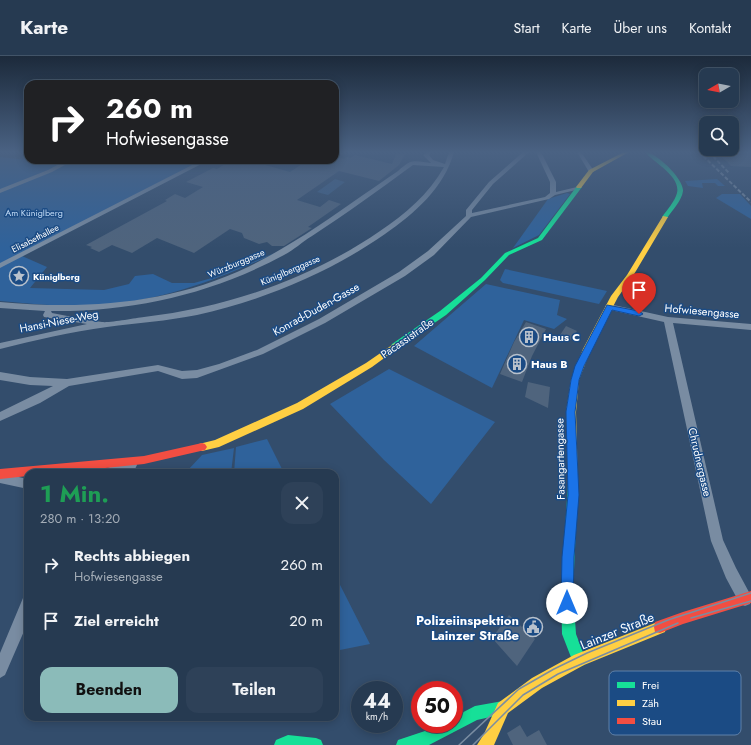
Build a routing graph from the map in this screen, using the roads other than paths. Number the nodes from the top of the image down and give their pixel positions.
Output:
1 (17, 184) edge
2 (159, 184) edge
3 (383, 184) edge
4 (434, 184) edge
5 (490, 184) edge
6 (553, 184) edge
7 (582, 184) edge
8 (678, 184) edge
9 (578, 189) junction
10 (0, 191) edge
11 (554, 194) junction
12 (469, 216) junction
13 (0, 266) edge
14 (0, 305) edge
15 (609, 307) junction
16 (50, 309) junction
17 (668, 320) junction
18 (106, 324) junction
19 (750, 326) edge
20 (0, 346) edge
21 (0, 376) edge
22 (67, 383) junction
23 (0, 416) edge
24 (144, 460) junction
25 (47, 469) edge
26 (119, 469) edge
27 (24, 471) edge
28 (0, 474) edge
29 (0, 478) edge
30 (24, 483) edge
31 (748, 598) edge
32 (24, 613) edge
33 (579, 660) junction
34 (0, 670) edge
35 (503, 708) junction
36 (281, 745) edge
37 (316, 745) edge
38 (403, 745) edge
39 (484, 745) edge

1 - 10 street
2 - 13 street, Elisabethallee
3 - 16 street, Würzburggasse
4 - 18 street, Küniglberggasse
5 - 12 street, Konrad-Duden-Gasse
6 - 11 street
7 - 9 main road, Pacassistraße
8 - 15 main road, Fasangartengasse
9 - 11 street
9 - 24 main road, Pacassistraße
11 - 12 street
12 - 22 street, Konrad-Duden-Gasse
14 - 16 street, Würzburggasse
15 - 17 street, Hofwiesengasse
15 - 33 main road, Fasangartengasse
16 - 18 street, Hansi-Niese-Weg
17 - 19 street, Hofwiesengasse
17 - 31 street, Chrudnergasse
18 - 20 street, Hansi-Niese-Weg
21 - 22 street
22 - 23 street
24 - 25 main road, Pacassistraße
24 - 26 street, Pacassistraße
27 - 28 main road, Pacassistraße
29 - 30 street
31 - 33 main road, Lainzer Straße
32 - 34 street
33 - 35 main road, Lainzer Straße
35 - 38 main road, Lainzer Straße
35 - 39 main road, Lainzer Straße
36 - 37 main road

